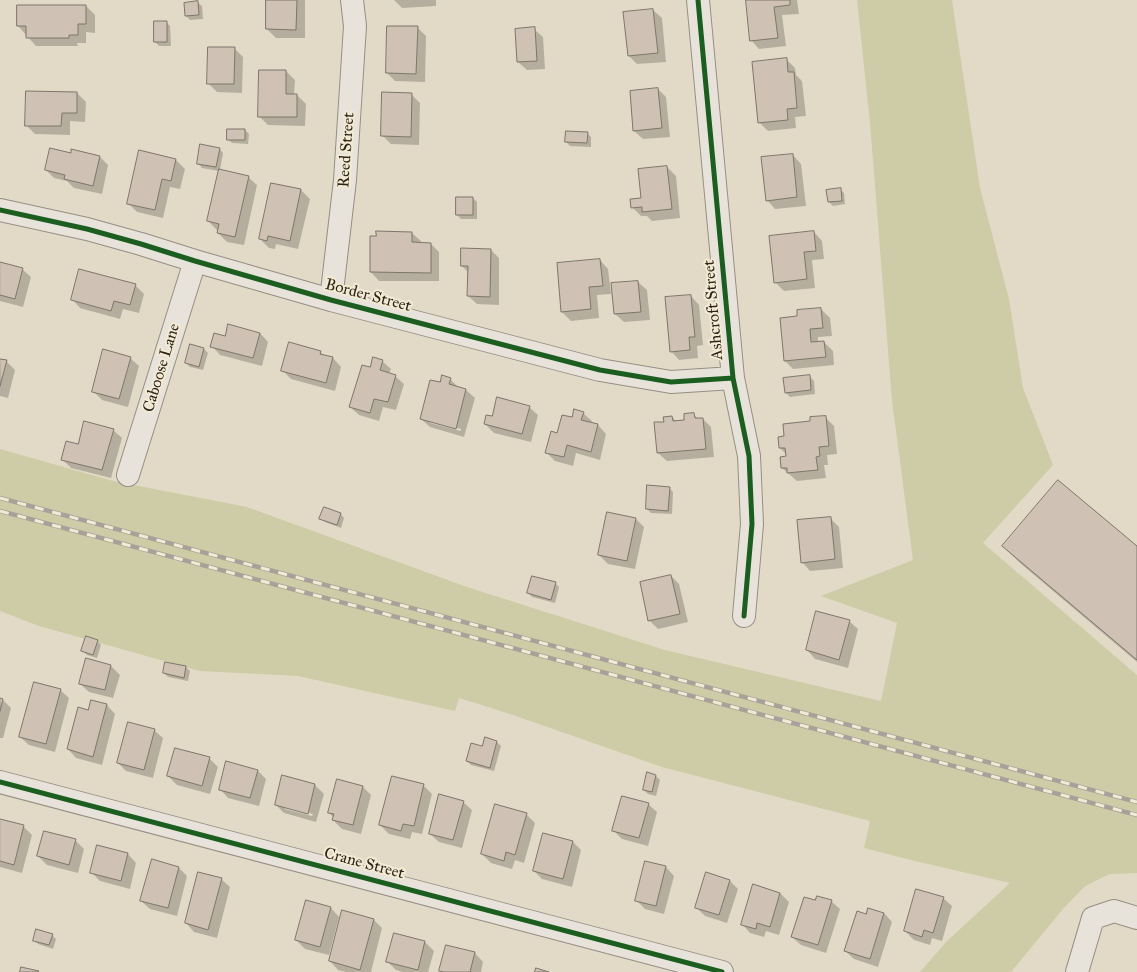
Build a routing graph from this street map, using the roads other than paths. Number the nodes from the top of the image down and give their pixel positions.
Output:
1 (352, 0) edge
2 (698, 0) edge
3 (0, 210) edge
4 (195, 261) junction
5 (331, 300) junction
6 (733, 378) junction
7 (128, 475) dead end
8 (744, 616) dead end
9 (0, 782) edge
10 (1137, 918) edge
11 (722, 972) edge
12 (1077, 972) edge

1 - 5 street, Reed Street
2 - 6 street, Ashcroft Street
3 - 4 street, Border Street
4 - 5 street, Border Street
4 - 7 street, Caboose Lane
5 - 6 street, Border Street
6 - 8 street, Ashcroft Street
9 - 11 street, Crane Street
10 - 12 street

